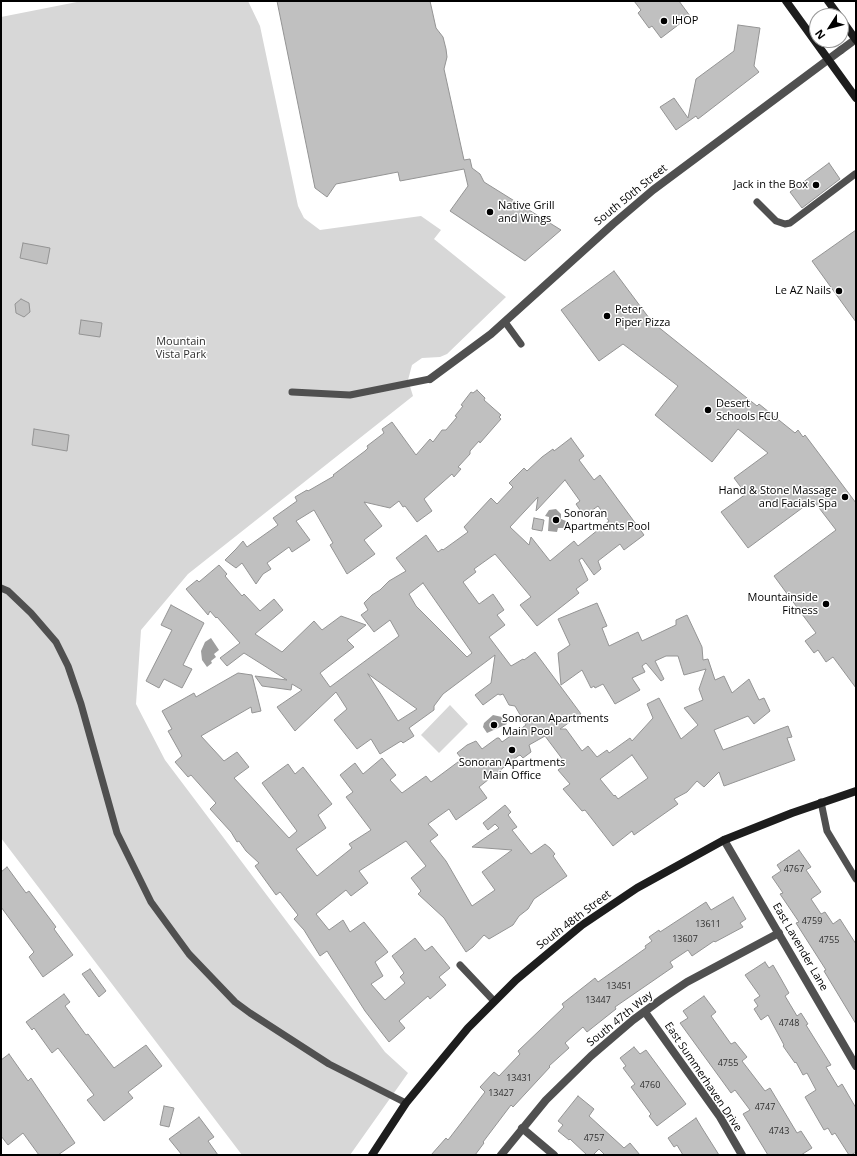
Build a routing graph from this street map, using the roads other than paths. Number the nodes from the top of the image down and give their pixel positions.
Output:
1 (786, 1) edge
2 (849, 30) edge
3 (856, 39) edge
4 (828, 60) junction
5 (856, 98) edge
6 (855, 174) dead end
7 (757, 202) dead end
8 (505, 322) junction
9 (521, 344) dead end
10 (430, 379) joint
11 (292, 392) dead end
12 (1, 588) edge
13 (856, 791) edge
14 (821, 802) junction
15 (724, 840) junction
16 (856, 879) edge
17 (779, 933) junction
18 (460, 965) dead end
19 (494, 1001) junction
20 (645, 1012) junction
21 (856, 1066) edge
22 (406, 1103) junction
23 (522, 1128) junction
24 (372, 1155) edge
25 (502, 1155) edge
26 (554, 1155) edge
27 (742, 1155) edge

1 - 4 main road
2 - 3 main road
3 - 4 street, South 50th Street
4 - 5 main road
4 - 8 street, South 50th Street
6 - 7 lane
8 - 9 lane
8 - 10 street, South 50th Street
10 - 11 lane
12 - 22 lane
13 - 14 main road, South 48th Street
14 - 15 main road, South 48th Street
14 - 16 lane
15 - 17 street, East Lavender Lane
15 - 19 main road, South 48th Street
17 - 20 street, South 47th Way
17 - 21 street, East Lavender Lane
18 - 19 lane
19 - 22 main road, South 48th Street
20 - 23 street, South 47th Way
20 - 27 street, East Summerhaven Drive
22 - 24 main road, South 48th Street
23 - 25 street, South 47th Way
23 - 26 street

